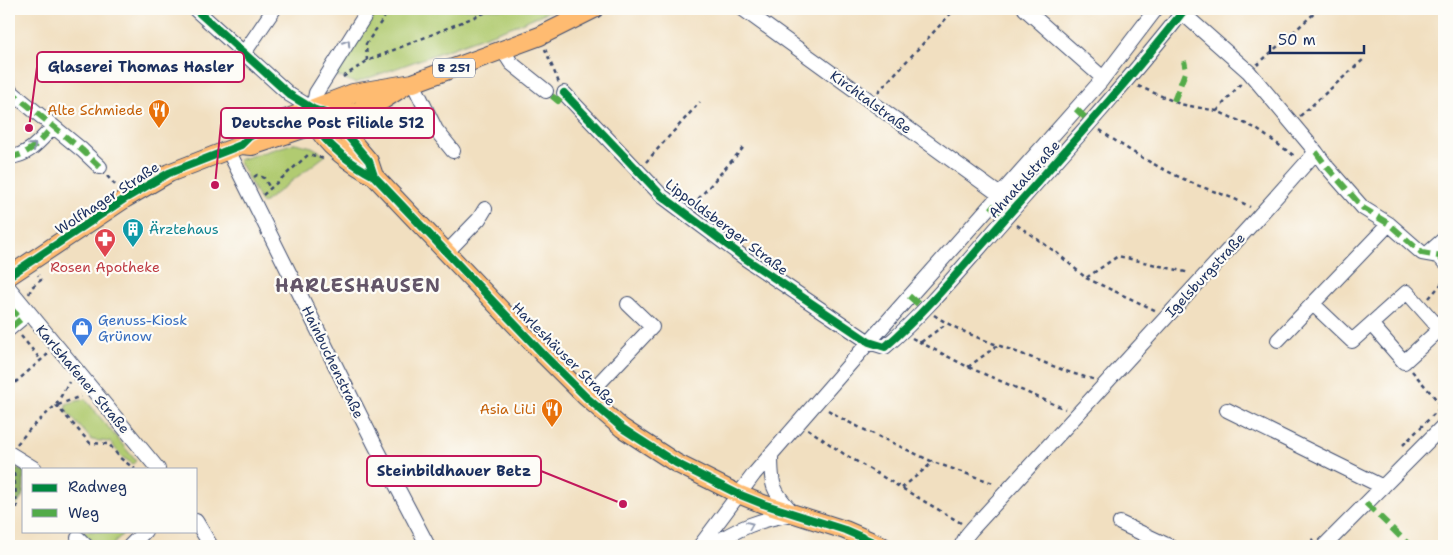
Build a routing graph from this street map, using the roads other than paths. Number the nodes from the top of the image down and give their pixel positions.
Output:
1 (195, 9) edge
2 (274, 9) edge
3 (369, 9) edge
4 (594, 9) edge
5 (743, 9) edge
6 (1025, 9) edge
7 (1156, 9) edge
8 (1182, 10) edge
9 (502, 49) junction
10 (244, 53) junction
11 (1103, 78) junction
12 (410, 84) junction
13 (9, 90) edge
14 (546, 91) dead end
15 (564, 93) road end
16 (315, 117) junction
17 (333, 119) junction
18 (54, 127) junction
19 (296, 131) junction
20 (234, 147) junction
21 (330, 150) junction
22 (453, 151) dead end
23 (1316, 152) junction
24 (9, 157) edge
25 (100, 167) road end
26 (374, 176) junction
27 (1000, 195) junction
28 (485, 209) dead end
29 (1389, 224) junction
30 (1444, 239) edge
31 (447, 252) junction
32 (1427, 254) junction
33 (1444, 262) edge
34 (9, 276) edge
35 (9, 288) edge
36 (628, 304) dead end
37 (1313, 304) junction
38 (9, 307) edge
39 (1371, 324) junction
40 (11, 328) edge
41 (1278, 340) dead end
42 (869, 342) junction
43 (586, 397) junction
44 (1227, 410) dead end
45 (1444, 424) edge
46 (11, 450) edge
47 (771, 454) junction
48 (34, 468) edge
49 (157, 468) edge
50 (1382, 487) junction
51 (738, 494) junction
52 (794, 514) junction
53 (1120, 523) dead end
54 (198, 524) edge
55 (144, 532) edge
56 (130, 546) edge
57 (211, 546) edge
58 (428, 546) edge
59 (700, 546) edge
60 (711, 546) edge
61 (882, 546) edge
62 (961, 546) edge
63 (1169, 546) edge
64 (1324, 546) edge

1 - 10 street
2 - 10 street
16 -> 3 street
4 - 9 main road, Wolfhager Straße / B 251
5 - 27 street, Kirchtalstraße
6 - 11 street
7 - 11 street, Ahnatalstraße
8 - 23 street
8 - 42 street, Ahnatalstraße
9 - 12 main road, Wolfhager Straße / B 251
9 - 14 street
10 - 16 street
11 - 27 street, Ahnatalstraße
12 - 16 main road, Wolfhager Straße / B 251
12 - 17 main road, Wolfhager Straße / B 251
12 - 22 street
13 - 18 street
15 - 42 street, Lippoldsberger Straße
16 - 17 main road, Harleshäuser Straße
16 - 19 main road, Wolfhager Straße / B 251
16 - 20 main road, Wolfhager Straße / B 251
16 - 21 main road, Harleshäuser Straße
17 - 26 main road, Harleshäuser Straße
24 -> 18 street
18 - 25 street
19 - 20 main road, Wolfhager Straße / B 251
19 - 21 main road, Harleshäuser Straße
20 - 34 main road, Wolfhager Straße / B 251
20 - 58 street, Hainbuchenstraße
21 - 26 main road, Harleshäuser Straße
23 - 29 street
23 - 62 street, Igelsburgstraße
26 - 31 main road, Harleshäuser Straße
27 - 42 street, Ahnatalstraße
28 - 31 street
29 - 32 street
29 - 37 street
30 - 32 street
31 - 43 main road, Harleshäuser Straße
32 - 33 street
35 - 49 street, Karlshafener Straße
36 - 43 street
37 - 39 street
37 - 41 street
38 - 40 street
39 - 39 street
42 - 47 street, Ahnatalstraße
43 - 51 main road, Harleshäuser Straße
44 - 50 street
45 - 50 street
46 - 48 street
47 - 51 street, Ahnatalstraße
47 - 52 street
50 - 64 street
51 - 52 main road, Harleshäuser Straße
51 - 59 street, Ahnatalstraße
60 -> 52 street
52 - 61 main road, Harleshäuser Straße
53 - 63 street
54 - 57 street
55 - 56 street

